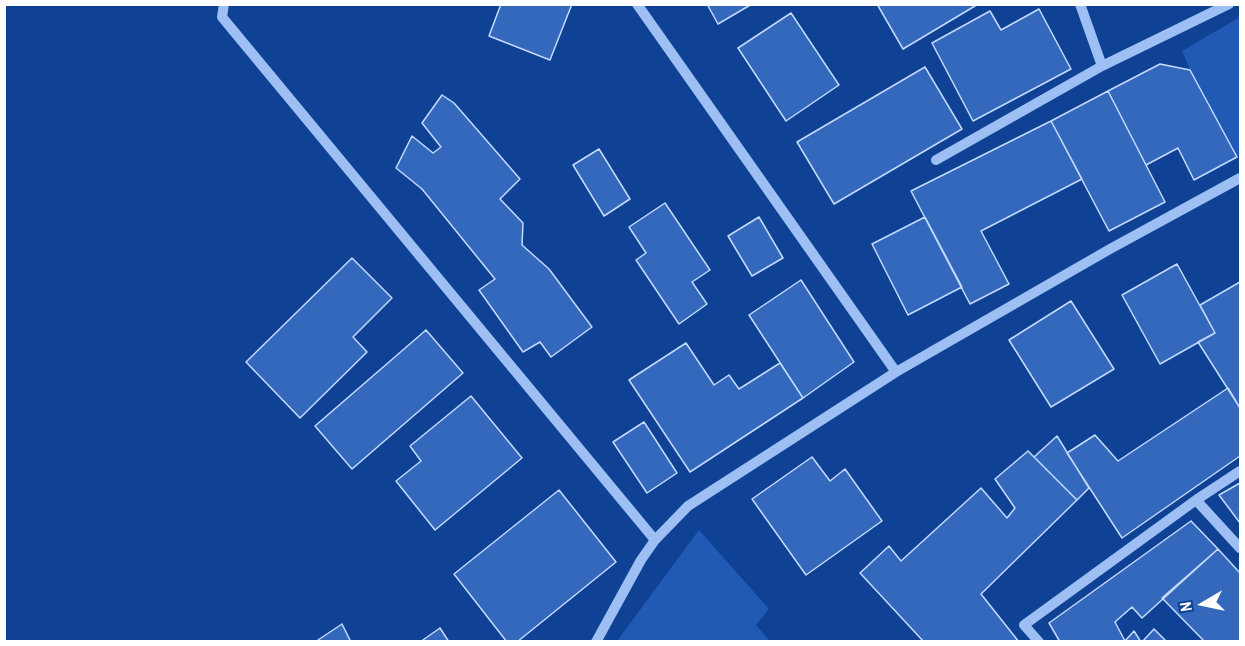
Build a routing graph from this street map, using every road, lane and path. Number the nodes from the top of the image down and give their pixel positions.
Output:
1 (224, 4) edge
2 (637, 4) edge
3 (1080, 4) edge
4 (1229, 4) edge
5 (1102, 66) junction
6 (936, 160) dead end
7 (1240, 178) edge
8 (896, 372) junction
9 (1240, 471) edge
10 (1196, 500) junction
11 (655, 540) junction
12 (1240, 548) edge
13 (596, 642) edge
14 (1039, 642) edge

1 - 11 street
2 - 8 street
3 - 5 street
4 - 5 street
5 - 6 street
7 - 8 street
8 - 11 street
9 - 10 street
10 - 12 street
10 - 14 street
11 - 13 street

